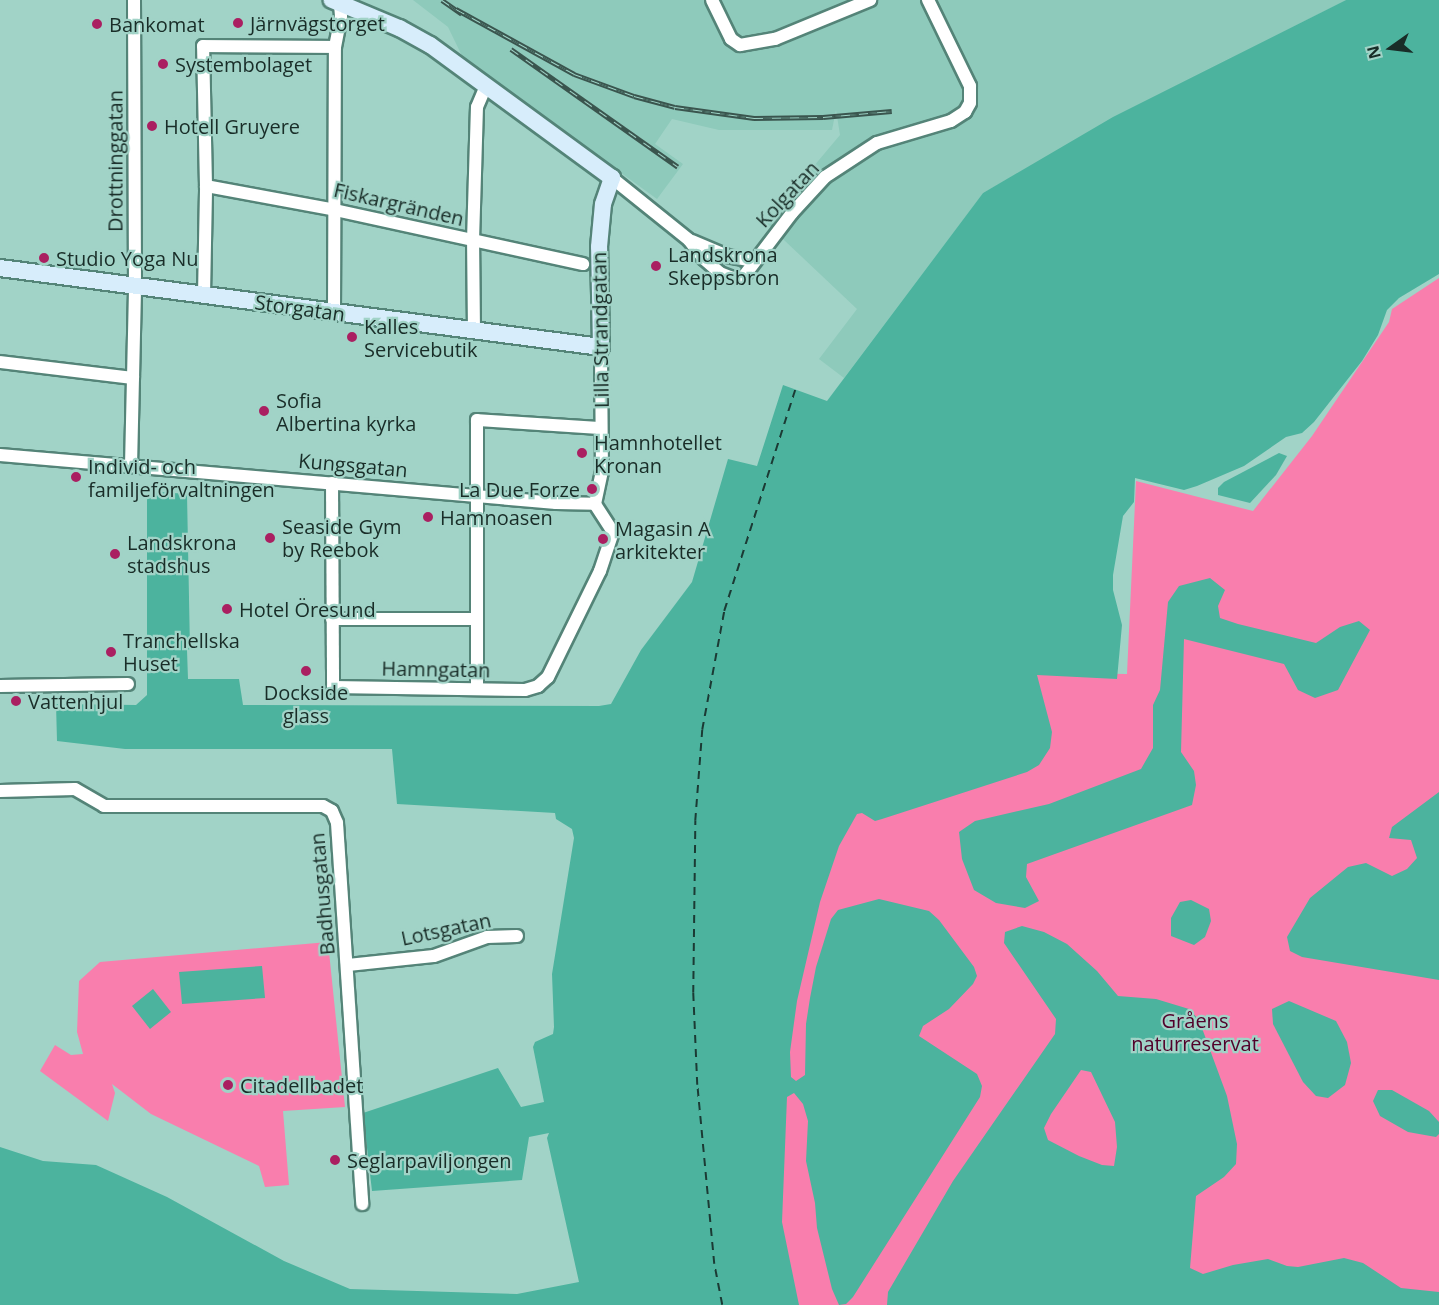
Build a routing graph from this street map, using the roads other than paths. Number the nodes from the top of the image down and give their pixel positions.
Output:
1 (134, 0) edge
2 (712, 0) edge
3 (870, 0) edge
4 (928, 0) edge
5 (336, 2) edge
6 (335, 47) junction
7 (486, 86) junction
8 (612, 178) junction
9 (206, 186) junction
10 (335, 210) junction
11 (690, 240) junction
12 (473, 241) junction
13 (753, 261) junction
14 (583, 264) dead end
15 (0, 268) edge
16 (135, 287) junction
17 (204, 296) junction
18 (334, 313) junction
19 (474, 331) junction
20 (601, 347) junction
21 (0, 362) edge
22 (133, 378) junction
23 (601, 428) junction
24 (0, 455) edge
25 (131, 466) junction
26 (332, 483) junction
27 (477, 495) junction
28 (595, 504) junction
29 (332, 619) junction
30 (476, 619) junction
31 (128, 684) dead end
32 (0, 686) edge
33 (477, 689) junction
34 (0, 791) edge
35 (517, 936) dead end
36 (348, 965) junction
37 (362, 1204) dead end

1 - 16 street, Drottninggatan
2 - 3 street
4 - 13 street, Kolgatan
5 - 6 street
5 - 7 street
6 - 9 street
6 - 10 street
7 - 8 street
7 - 12 street
8 - 11 street, Kolgatan
8 - 20 street, Lilla Strandgatan
9 - 10 street, Fiskargränden
9 - 17 street
10 - 12 street, Fiskargränden
10 - 18 street
11 - 13 street, Kolgatan
11 - 13 street, Kolgatan
12 - 14 street, Fiskargränden
12 - 19 street
15 - 16 street, Storgatan
16 - 17 street, Storgatan
16 - 22 street, Drottninggatan
17 - 18 street, Storgatan
18 - 19 street, Storgatan
19 - 20 street, Storgatan
20 - 23 street, Lilla Strandgatan
21 - 22 street
22 - 25 street, Drottninggatan
23 - 27 street
23 - 28 street, Lilla Strandgatan
24 - 25 street, Kungsgatan
25 - 26 street, Kungsgatan
26 - 27 street, Kungsgatan
26 - 29 street
27 - 28 street, Kungsgatan
27 - 30 street
28 - 33 street, Hamngatan
29 - 30 street
29 - 33 street, Hamngatan
30 - 33 street
31 - 32 street
34 - 36 street, Badhusgatan
35 - 36 street, Lotsgatan
36 - 37 street, Badhusgatan

